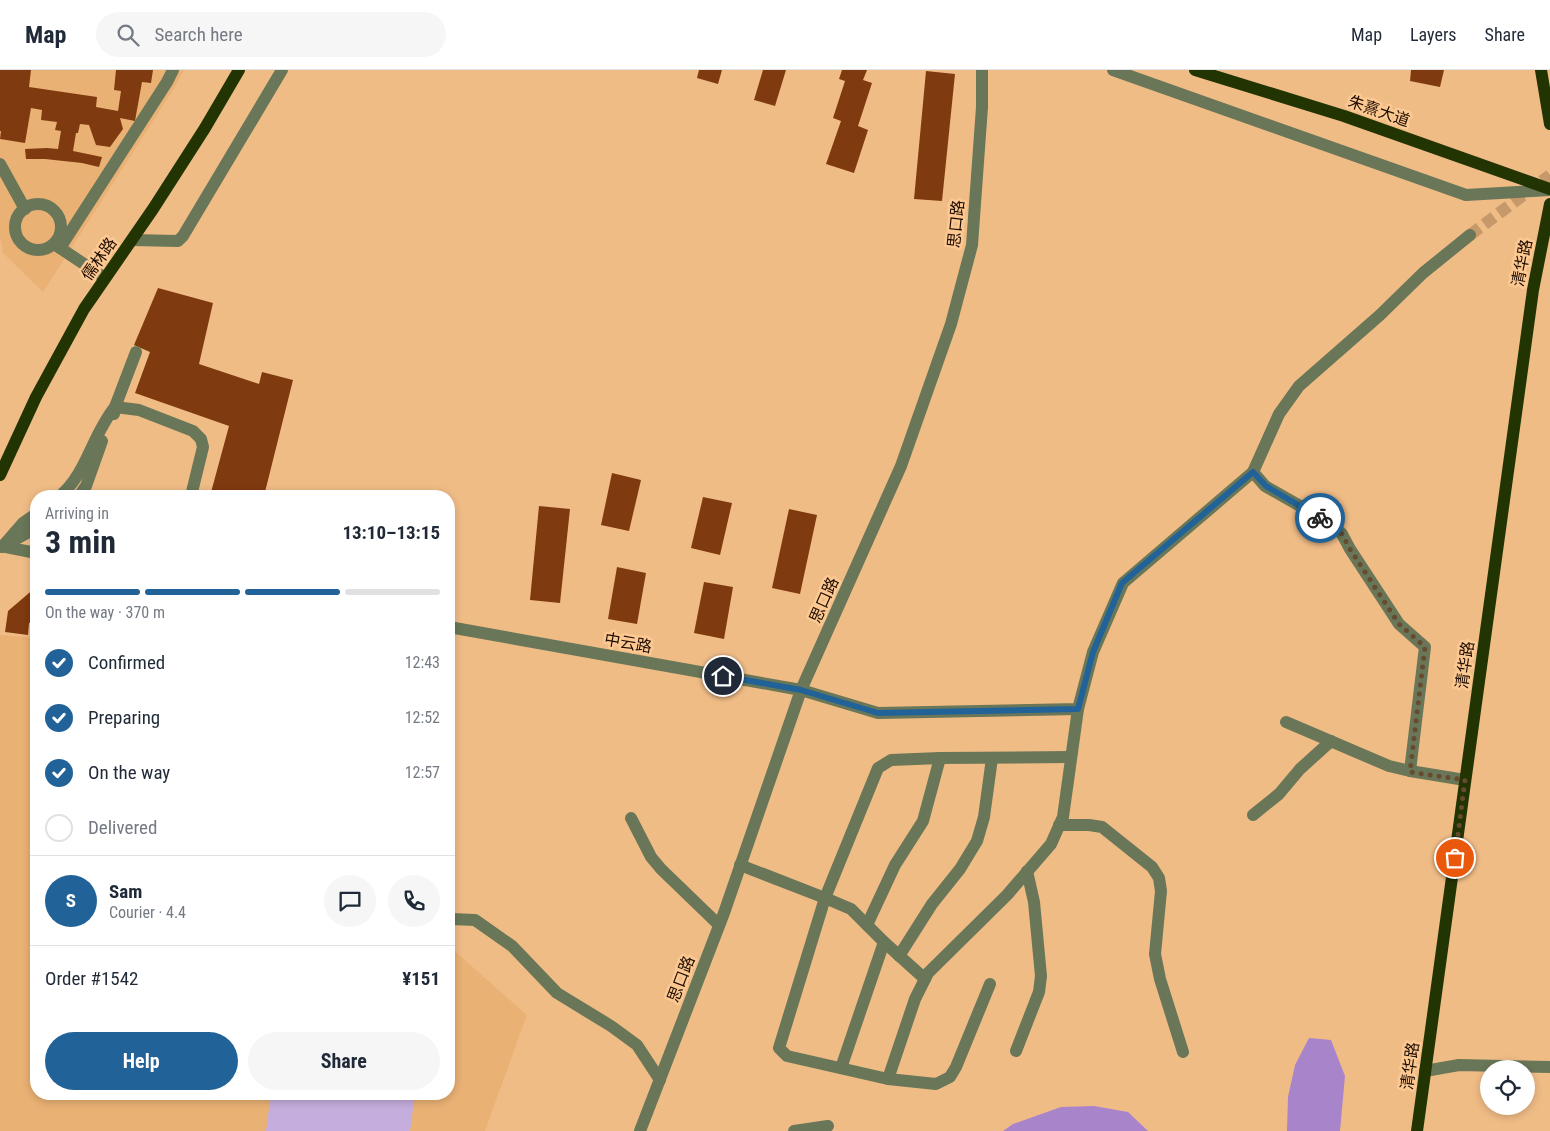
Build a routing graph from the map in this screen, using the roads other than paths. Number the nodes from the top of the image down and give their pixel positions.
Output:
1 (173, 70) edge
2 (238, 70) edge
3 (282, 70) edge
4 (982, 70) edge
5 (1114, 70) edge
6 (1195, 70) edge
7 (1541, 70) edge
8 (1550, 124) edge
9 (0, 164) edge
10 (1550, 189) edge
11 (1550, 204) edge
12 (26, 208) junction
13 (1470, 235) tunnel mouth
14 (132, 240) junction
15 (57, 246) junction
16 (105, 278) junction
17 (136, 352) dead end
18 (115, 407) junction
19 (1253, 472) junction
20 (0, 476) edge
21 (66, 490) edge
22 (83, 490) edge
23 (192, 490) edge
24 (30, 518) edge
25 (30, 531) edge
26 (1, 546) edge
27 (30, 552) edge
28 (455, 628) edge
29 (801, 690) junction
30 (1078, 709) junction
31 (1286, 722) dead end
32 (1331, 741) junction
33 (1071, 757) junction
34 (940, 758) junction
35 (992, 758) junction
36 (1410, 772) junction
37 (1465, 780) junction
38 (1253, 815) dead end
39 (631, 818) dead end
40 (1059, 825) junction
41 (740, 865) junction
42 (1027, 871) junction
43 (826, 898) junction
44 (455, 919) edge
45 (719, 925) junction
46 (867, 925) junction
47 (884, 942) junction
48 (899, 956) junction
49 (925, 979) junction
50 (990, 984) dead end
51 (1016, 1051) dead end
52 (1183, 1052) dead end
53 (1550, 1067) edge
54 (841, 1068) junction
55 (1425, 1071) junction
56 (888, 1079) junction
57 (660, 1080) junction
58 (828, 1126) dead end
59 (640, 1131) edge
60 (794, 1131) edge
61 (1417, 1131) edge

1 - 15 street
2 - 14 main road, 儒林路
3 - 14 street
4 - 29 street, 思口路
5 - 10 street
6 - 10 main road, 朱熹大道
7 - 8 main road
9 - 12 street
11 - 37 main road, 清华路
12 - 15 street
12 - 15 street
13 - 19 street
14 - 16 main road, 儒林路
15 - 16 street
16 - 20 main road, 儒林路
17 - 18 street
18 - 21 street
18 - 22 street
18 - 23 street
19 - 30 street
19 - 36 street
24 - 26 street
25 - 26 street
26 - 27 street
28 - 29 street, 中云路
29 - 30 street, 中云路
29 - 41 street, 思口路
30 - 33 street
31 - 32 street
32 - 36 street
32 - 38 street
33 - 35 street
33 - 40 street
34 - 35 street
34 - 43 street
34 - 46 street
35 - 48 street
36 - 37 street
37 - 55 main road, 清华路
39 - 45 street
40 - 42 street
40 - 52 street
41 - 43 street
41 - 45 street, 思口路
42 - 49 street
42 - 51 street
43 - 46 street
43 - 54 street
44 - 57 street
45 - 57 street, 思口路
46 - 47 street
47 - 48 street
47 - 54 street
48 - 49 street
49 - 56 street
50 - 56 street
53 - 55 street
54 - 56 street
55 - 61 main road, 清华路
57 - 59 street, 思口路
58 - 60 street

